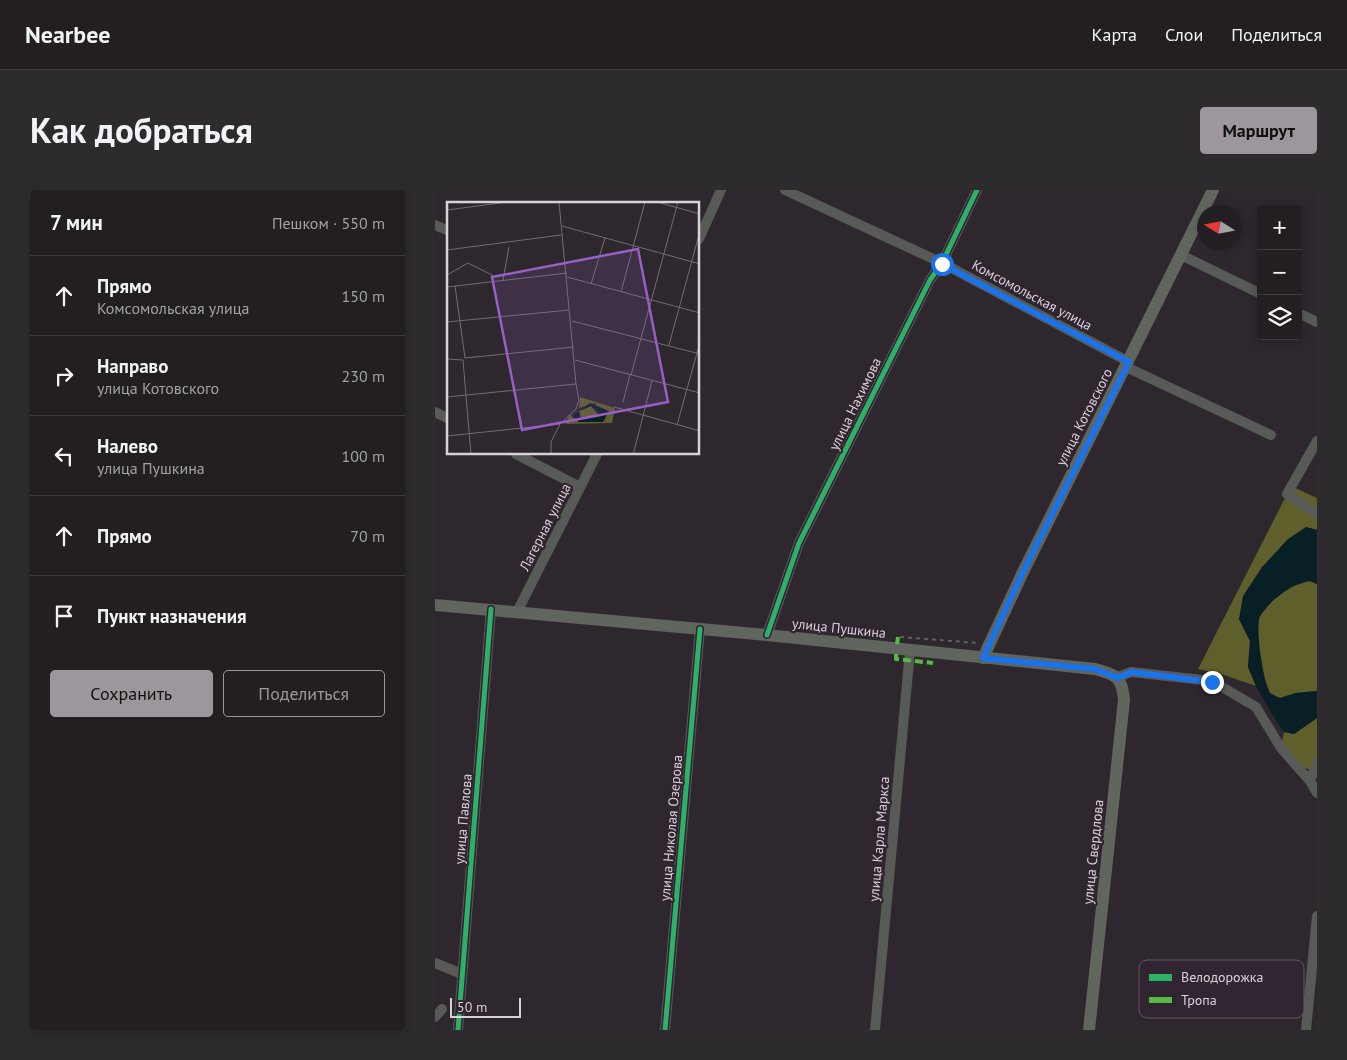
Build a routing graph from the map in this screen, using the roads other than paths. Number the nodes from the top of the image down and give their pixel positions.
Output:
1 (721, 190) edge
2 (785, 190) edge
3 (977, 190) edge
4 (1213, 190) edge
5 (435, 225) edge
6 (447, 230) edge
7 (700, 237) edge
8 (1181, 255) junction
9 (942, 264) junction
10 (1257, 292) edge
11 (1302, 315) edge
12 (1317, 322) edge
13 (1127, 365) junction
14 (435, 412) edge
15 (447, 418) edge
16 (1271, 435) dead end
17 (1317, 441) edge
18 (517, 455) edge
19 (597, 455) edge
20 (581, 487) junction
21 (1317, 514) edge
22 (435, 605) edge
23 (491, 610) junction
24 (517, 612) junction
25 (700, 629) junction
26 (767, 635) junction
27 (910, 651) junction
28 (983, 658) junction
29 (1118, 678) junction
30 (1317, 763) edge
31 (1310, 781) junction
32 (1317, 793) edge
33 (1317, 916) edge
34 (435, 963) edge
35 (462, 974) junction
36 (458, 1030) edge
37 (665, 1030) edge
38 (875, 1030) edge
39 (1089, 1030) edge
40 (1306, 1030) edge

1 - 7 street
2 - 9 street, Комсомольская улица
3 - 9 street, улица Нахимова
4 - 8 main road, улица Котовского
5 - 6 street
8 - 10 street
8 - 13 main road, улица Котовского
9 - 13 street, Комсомольская улица
9 - 26 street, улица Нахимова
11 - 12 street
13 - 16 street, Комсомольская улица
13 - 28 main road, улица Котовского
14 - 15 street
17 - 21 street
18 - 20 street
19 - 20 street, Лагерная улица
20 - 24 street, Лагерная улица
22 - 23 main road, улица Пушкина
23 - 24 main road, улица Пушкина
23 - 35 street, улица Павлова
24 - 25 main road, улица Пушкина
25 - 26 main road, улица Пушкина
25 - 37 street, улица Николая Озерова
26 - 27 main road, улица Пушкина
27 - 28 main road, улица Пушкина
27 - 38 street, улица Карла Маркса
28 - 29 main road, улица Пушкина
29 - 31 street
29 - 39 main road, улица Свердлова
30 - 31 street
31 - 32 street
33 - 40 street
34 - 35 street
35 - 36 street, улица Павлова

